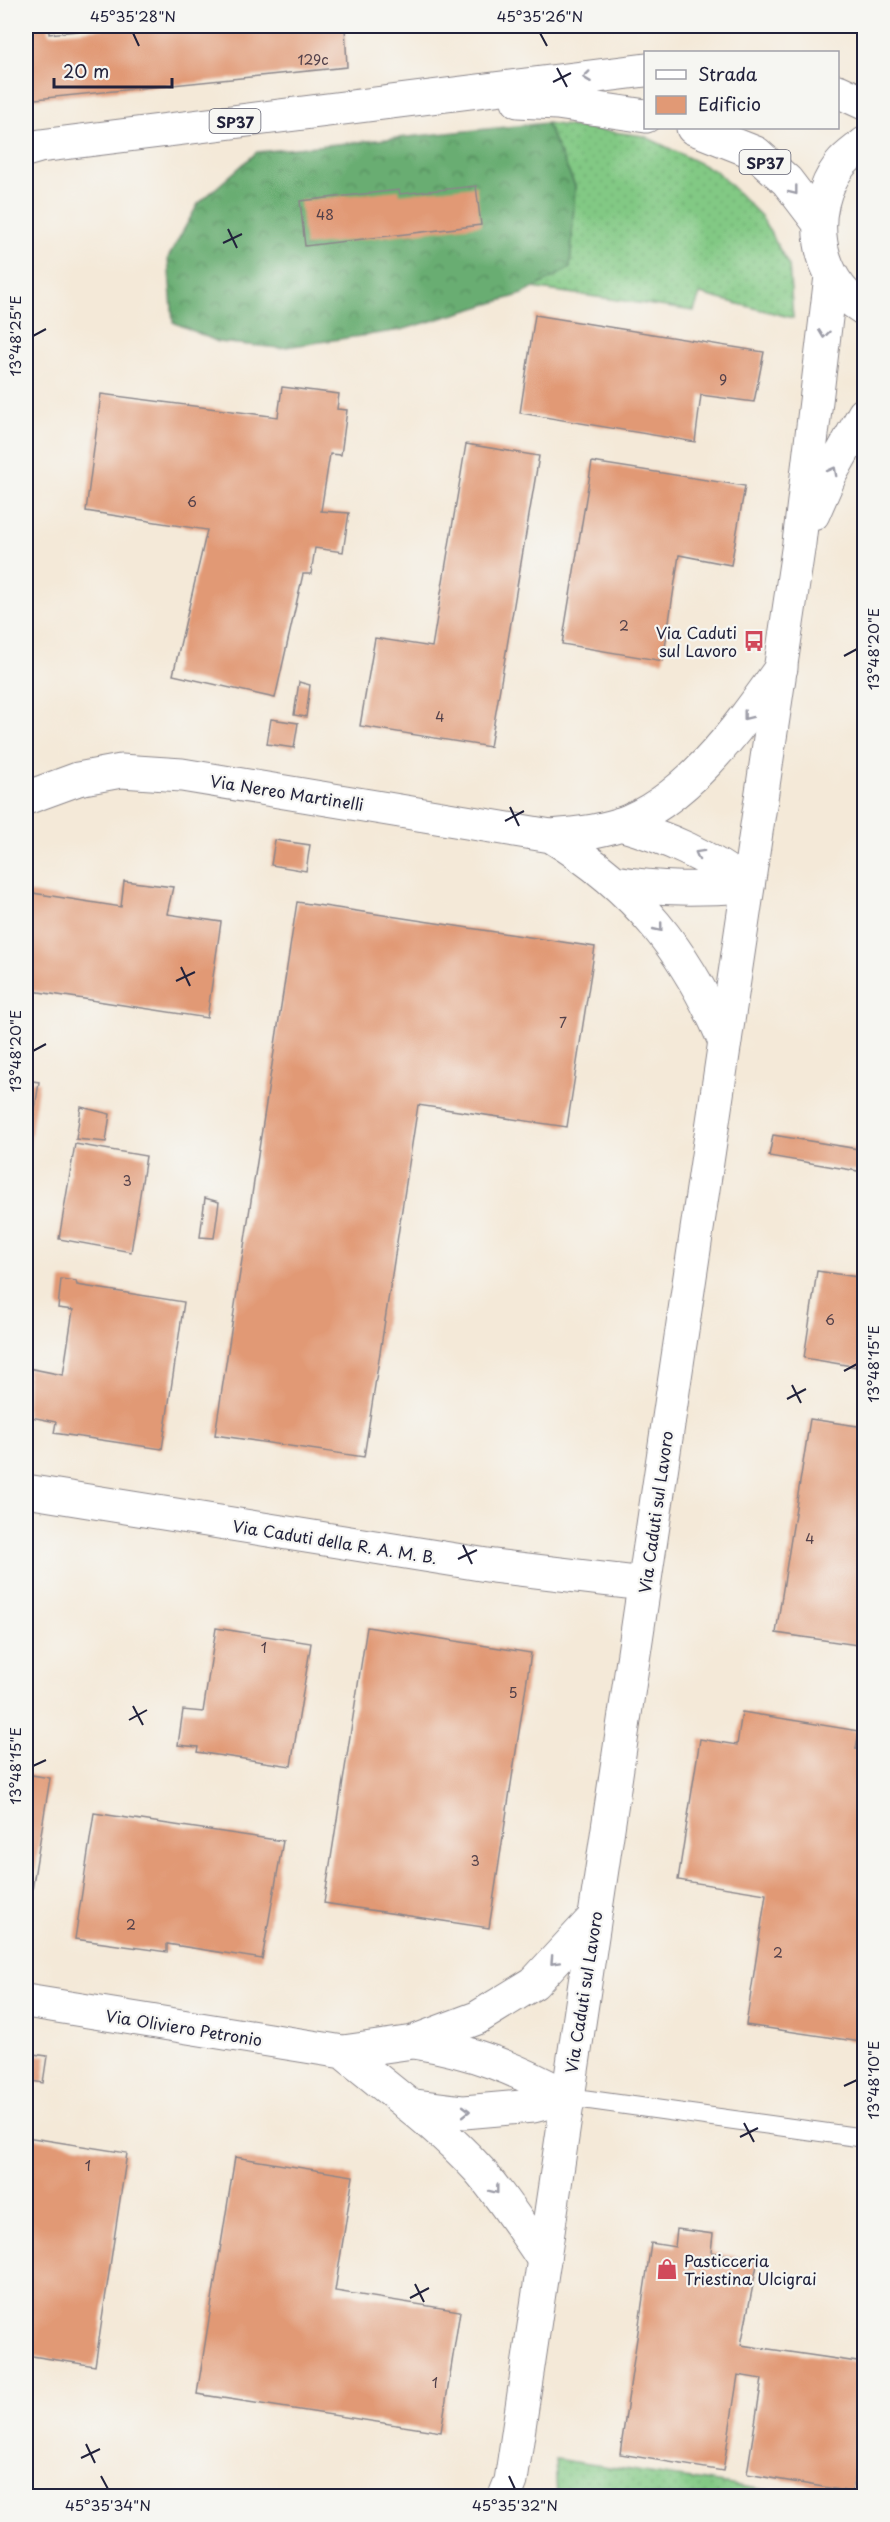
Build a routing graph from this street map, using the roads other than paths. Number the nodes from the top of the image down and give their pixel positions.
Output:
1 (644, 70) edge
2 (839, 93) edge
3 (429, 97) junction
4 (864, 103) edge
5 (644, 116) edge
6 (696, 129) edge
7 (864, 144) edge
8 (26, 150) edge
9 (819, 223) junction
10 (831, 276) junction
11 (864, 309) edge
12 (864, 414) edge
13 (799, 543) junction
14 (781, 668) junction
15 (26, 798) edge
16 (620, 824) junction
17 (551, 836) junction
18 (615, 882) junction
19 (748, 886) junction
20 (725, 1042) junction
21 (26, 1491) edge
22 (644, 1584) junction
23 (594, 1918) junction
24 (26, 2001) edge
25 (413, 2042) junction
26 (343, 2052) junction
27 (568, 2097) junction
28 (408, 2105) junction
29 (864, 2138) edge
30 (544, 2260) junction
31 (509, 2491) edge

1 -> 3 main road, SP37
2 - 4 main road
3 - 5 main road, SP37
3 - 8 main road, SP37
6 -> 9 main road, SP37
7 - 9 main road
9 - 10 main road
10 - 11 main road
10 -> 13 main road, Via Caduti sul Lavoro
13 -> 12 main road, Via Caduti sul Lavoro
13 - 14 main road, Via Caduti sul Lavoro
14 -> 16 main road, Via Nereo Martinelli
14 - 19 main road, Via Caduti sul Lavoro
15 - 17 main road, Via Nereo Martinelli
16 - 17 main road, Via Nereo Martinelli
19 -> 16 main road
17 - 18 main road, Via Nereo Martinelli
18 - 19 main road, Via Nereo Martinelli
18 -> 20 main road, Via Nereo Martinelli
19 - 20 main road, Via Caduti sul Lavoro
20 - 22 main road, Via Caduti sul Lavoro
21 - 22 main road, Via Caduti della R. A. M. B.
22 - 23 main road, Via Caduti sul Lavoro
23 -> 25 main road, Via Oliviero Petronio
23 - 27 main road, Via Caduti sul Lavoro
24 - 26 main road, Via Oliviero Petronio
25 - 26 main road, Via Oliviero Petronio
25 - 27 main road, Via Oliviero Petronio
26 - 28 main road
28 -> 27 main road, Via Oliviero Petronio
27 - 29 lane, Via Oliviero Petronio
27 - 30 main road, Via Caduti sul Lavoro
28 -> 30 main road
30 - 31 main road, Via Caduti sul Lavoro

